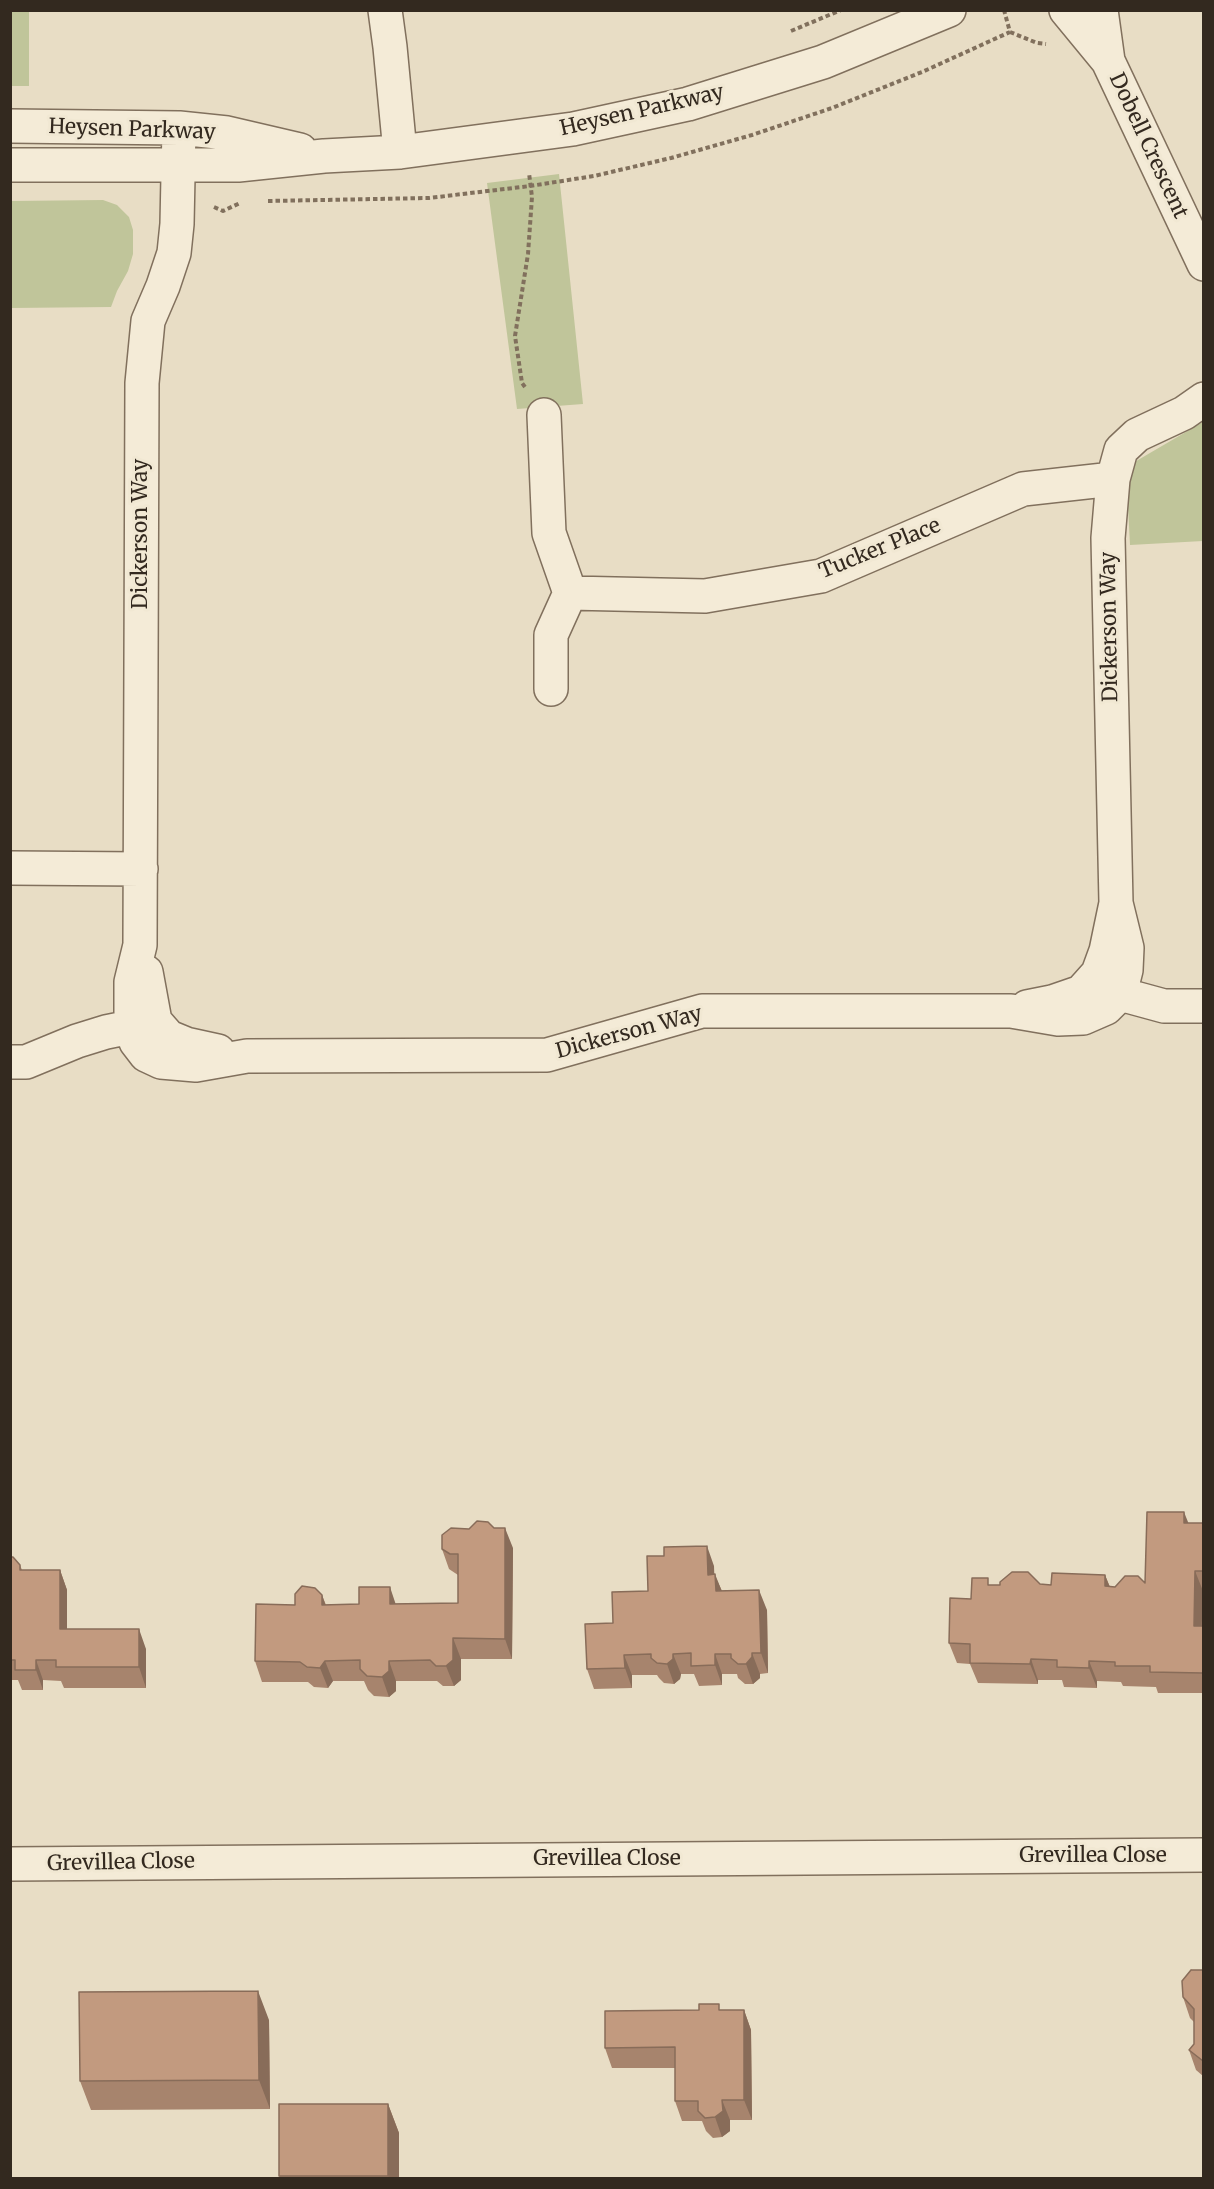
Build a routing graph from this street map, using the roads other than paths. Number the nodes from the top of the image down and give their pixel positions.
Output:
1 (385, 10) edge
2 (1066, 10) edge
3 (1101, 10) edge
4 (948, 11) edge
5 (1108, 61) junction
6 (10, 126) edge
7 (179, 128) junction
8 (400, 152) junction
9 (324, 156) junction
10 (10, 165) edge
11 (178, 166) junction
12 (1203, 264) edge
13 (1203, 399) edge
14 (544, 415) road end
15 (1113, 479) junction
16 (570, 593) junction
17 (551, 689) dead end
18 (10, 868) edge
19 (141, 869) junction
20 (1109, 984) junction
21 (1203, 1006) edge
22 (143, 1025) junction
23 (10, 1062) edge
24 (1203, 1855) edge
25 (10, 1864) edge

1 - 8 street
2 - 5 street, Dobell Crescent
3 - 5 street, Dobell Crescent
4 - 8 street, Heysen Parkway
5 - 12 street, Dobell Crescent
6 - 7 street, Heysen Parkway
7 - 9 street, Heysen Parkway
7 - 11 street, Dickerson Way
8 - 9 street, Heysen Parkway
9 - 11 street, Heysen Parkway
10 - 11 street, Heysen Parkway
11 - 19 street, Dickerson Way
13 - 15 street, Dickerson Way
14 - 16 street
15 - 16 street, Tucker Place
15 - 20 street, Dickerson Way
16 - 17 street
18 - 19 street
19 - 22 street, Dickerson Way
20 - 21 street
20 - 22 street, Dickerson Way
22 - 23 street
24 - 25 street, Grevillea Close

